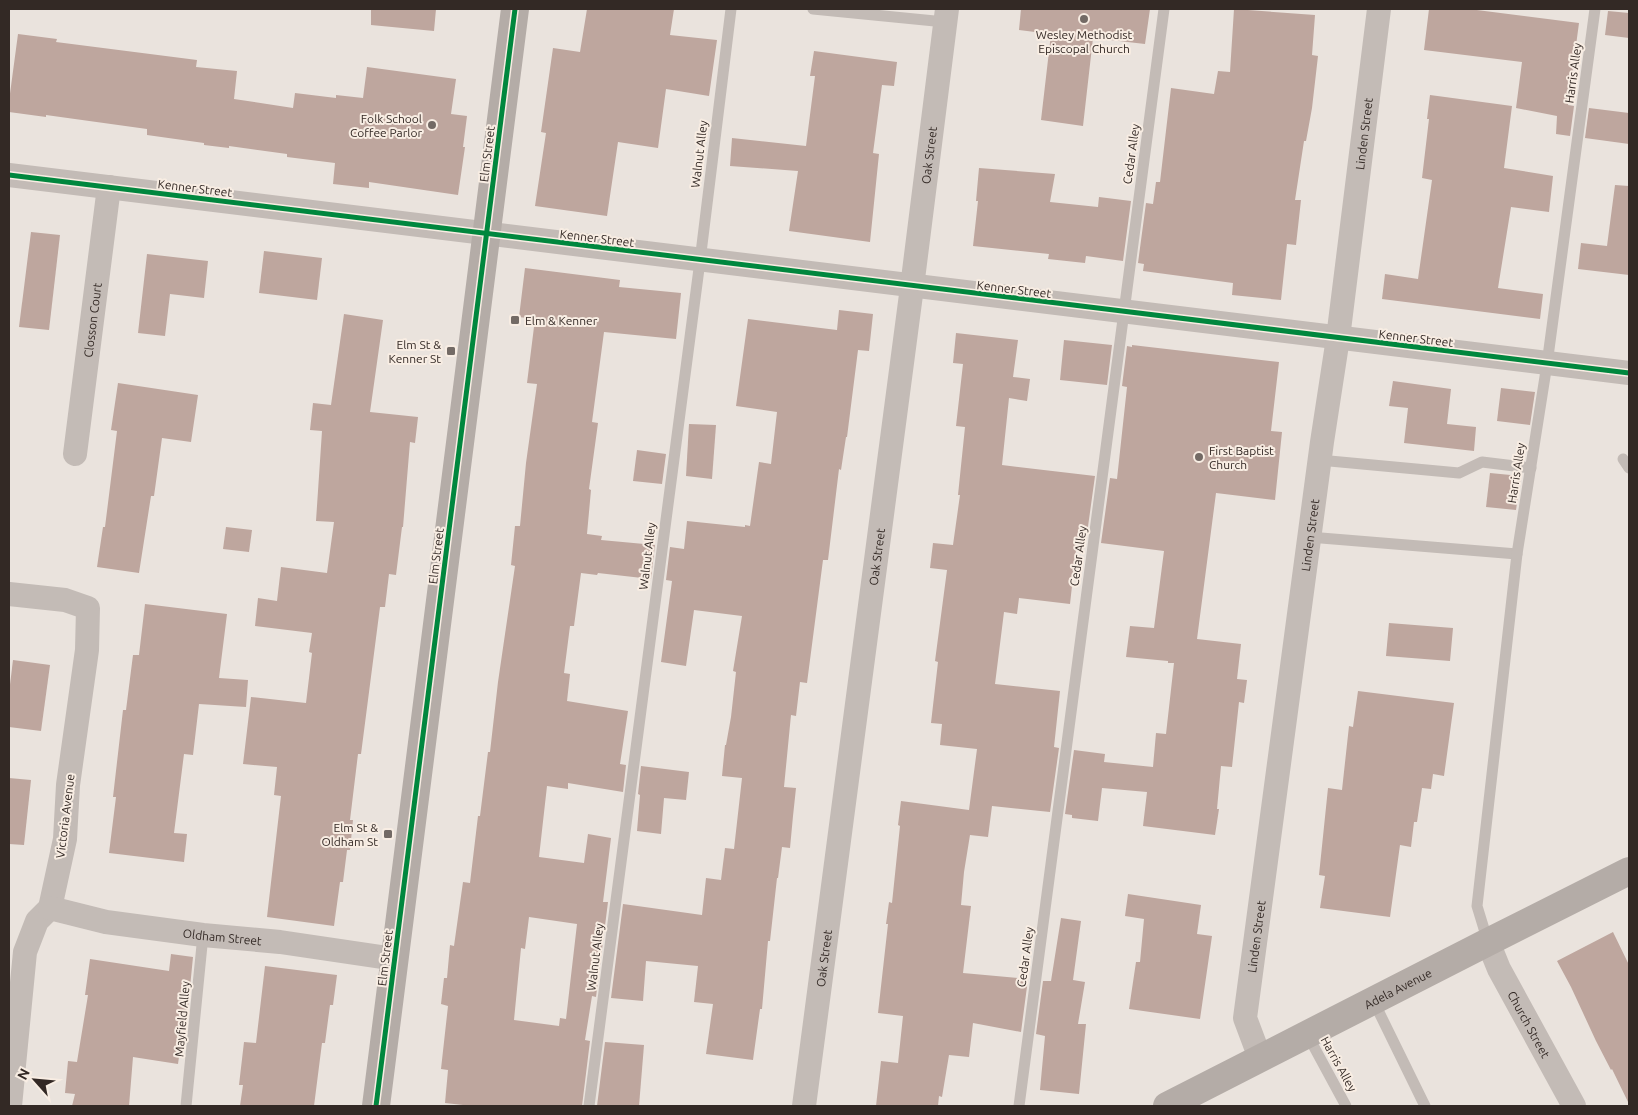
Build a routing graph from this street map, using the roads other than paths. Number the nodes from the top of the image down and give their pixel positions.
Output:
1 (515, 9) edge
2 (731, 9) edge
3 (813, 9) edge
4 (1164, 9) edge
5 (1379, 9) edge
6 (1595, 9) edge
7 (946, 15) edge
8 (9, 175) edge
9 (109, 187) junction
10 (487, 234) junction
11 (700, 261) junction
12 (912, 287) junction
13 (1124, 312) junction
14 (1338, 338) junction
15 (1547, 364) junction
16 (1629, 373) edge
17 (75, 454) dead end
18 (1319, 460) junction
19 (1531, 468) junction
20 (1309, 537) junction
21 (1517, 554) junction
22 (9, 594) edge
23 (1629, 871) edge
24 (50, 908) junction
25 (203, 935) junction
26 (1488, 942) junction
27 (395, 959) junction
28 (1373, 1000) junction
29 (1307, 1034) junction
30 (1260, 1058) junction
31 (10, 1106) edge
32 (186, 1106) edge
33 (376, 1106) edge
34 (589, 1106) edge
35 (804, 1106) edge
36 (1019, 1106) edge
37 (1167, 1106) edge
38 (1346, 1106) edge
39 (1425, 1106) edge
40 (1574, 1106) edge

1 - 10 main road, Elm Street
2 - 11 lane, Walnut Alley
3 - 7 lane
4 - 13 lane, Cedar Alley
5 - 14 street, Linden Street
6 - 15 lane, Harris Alley
7 - 12 street, Oak Street
8 - 9 street, Kenner Street
9 - 10 street, Kenner Street
9 - 17 street, Closson Court
10 - 11 street, Kenner Street
10 - 27 main road, Elm Street
11 - 12 street, Kenner Street
11 - 34 lane, Walnut Alley
12 - 13 street, Kenner Street
12 - 35 street, Oak Street
13 - 14 street, Kenner Street
13 - 36 lane, Cedar Alley
14 - 15 street, Kenner Street
14 - 18 street, Linden Street
15 - 16 street, Kenner Street
15 - 19 lane, Harris Alley
18 - 19 lane
18 - 20 street, Linden Street
19 - 21 lane, Harris Alley
20 - 21 lane
20 - 30 street, Linden Street
21 - 26 lane, Harris Alley
22 - 24 street, Victoria Avenue
23 - 26 main road, Adela Avenue
24 - 25 street, Oldham Street
24 - 31 street, Victoria Avenue
25 - 27 street, Oldham Street
25 - 32 lane, Mayfield Alley
26 - 28 main road, Adela Avenue
26 - 40 street, Church Street
27 - 33 main road, Elm Street
28 - 29 main road, Adela Avenue
28 - 39 lane
29 - 30 main road, Adela Avenue
29 - 38 lane, Harris Alley
30 - 37 main road, Adela Avenue

